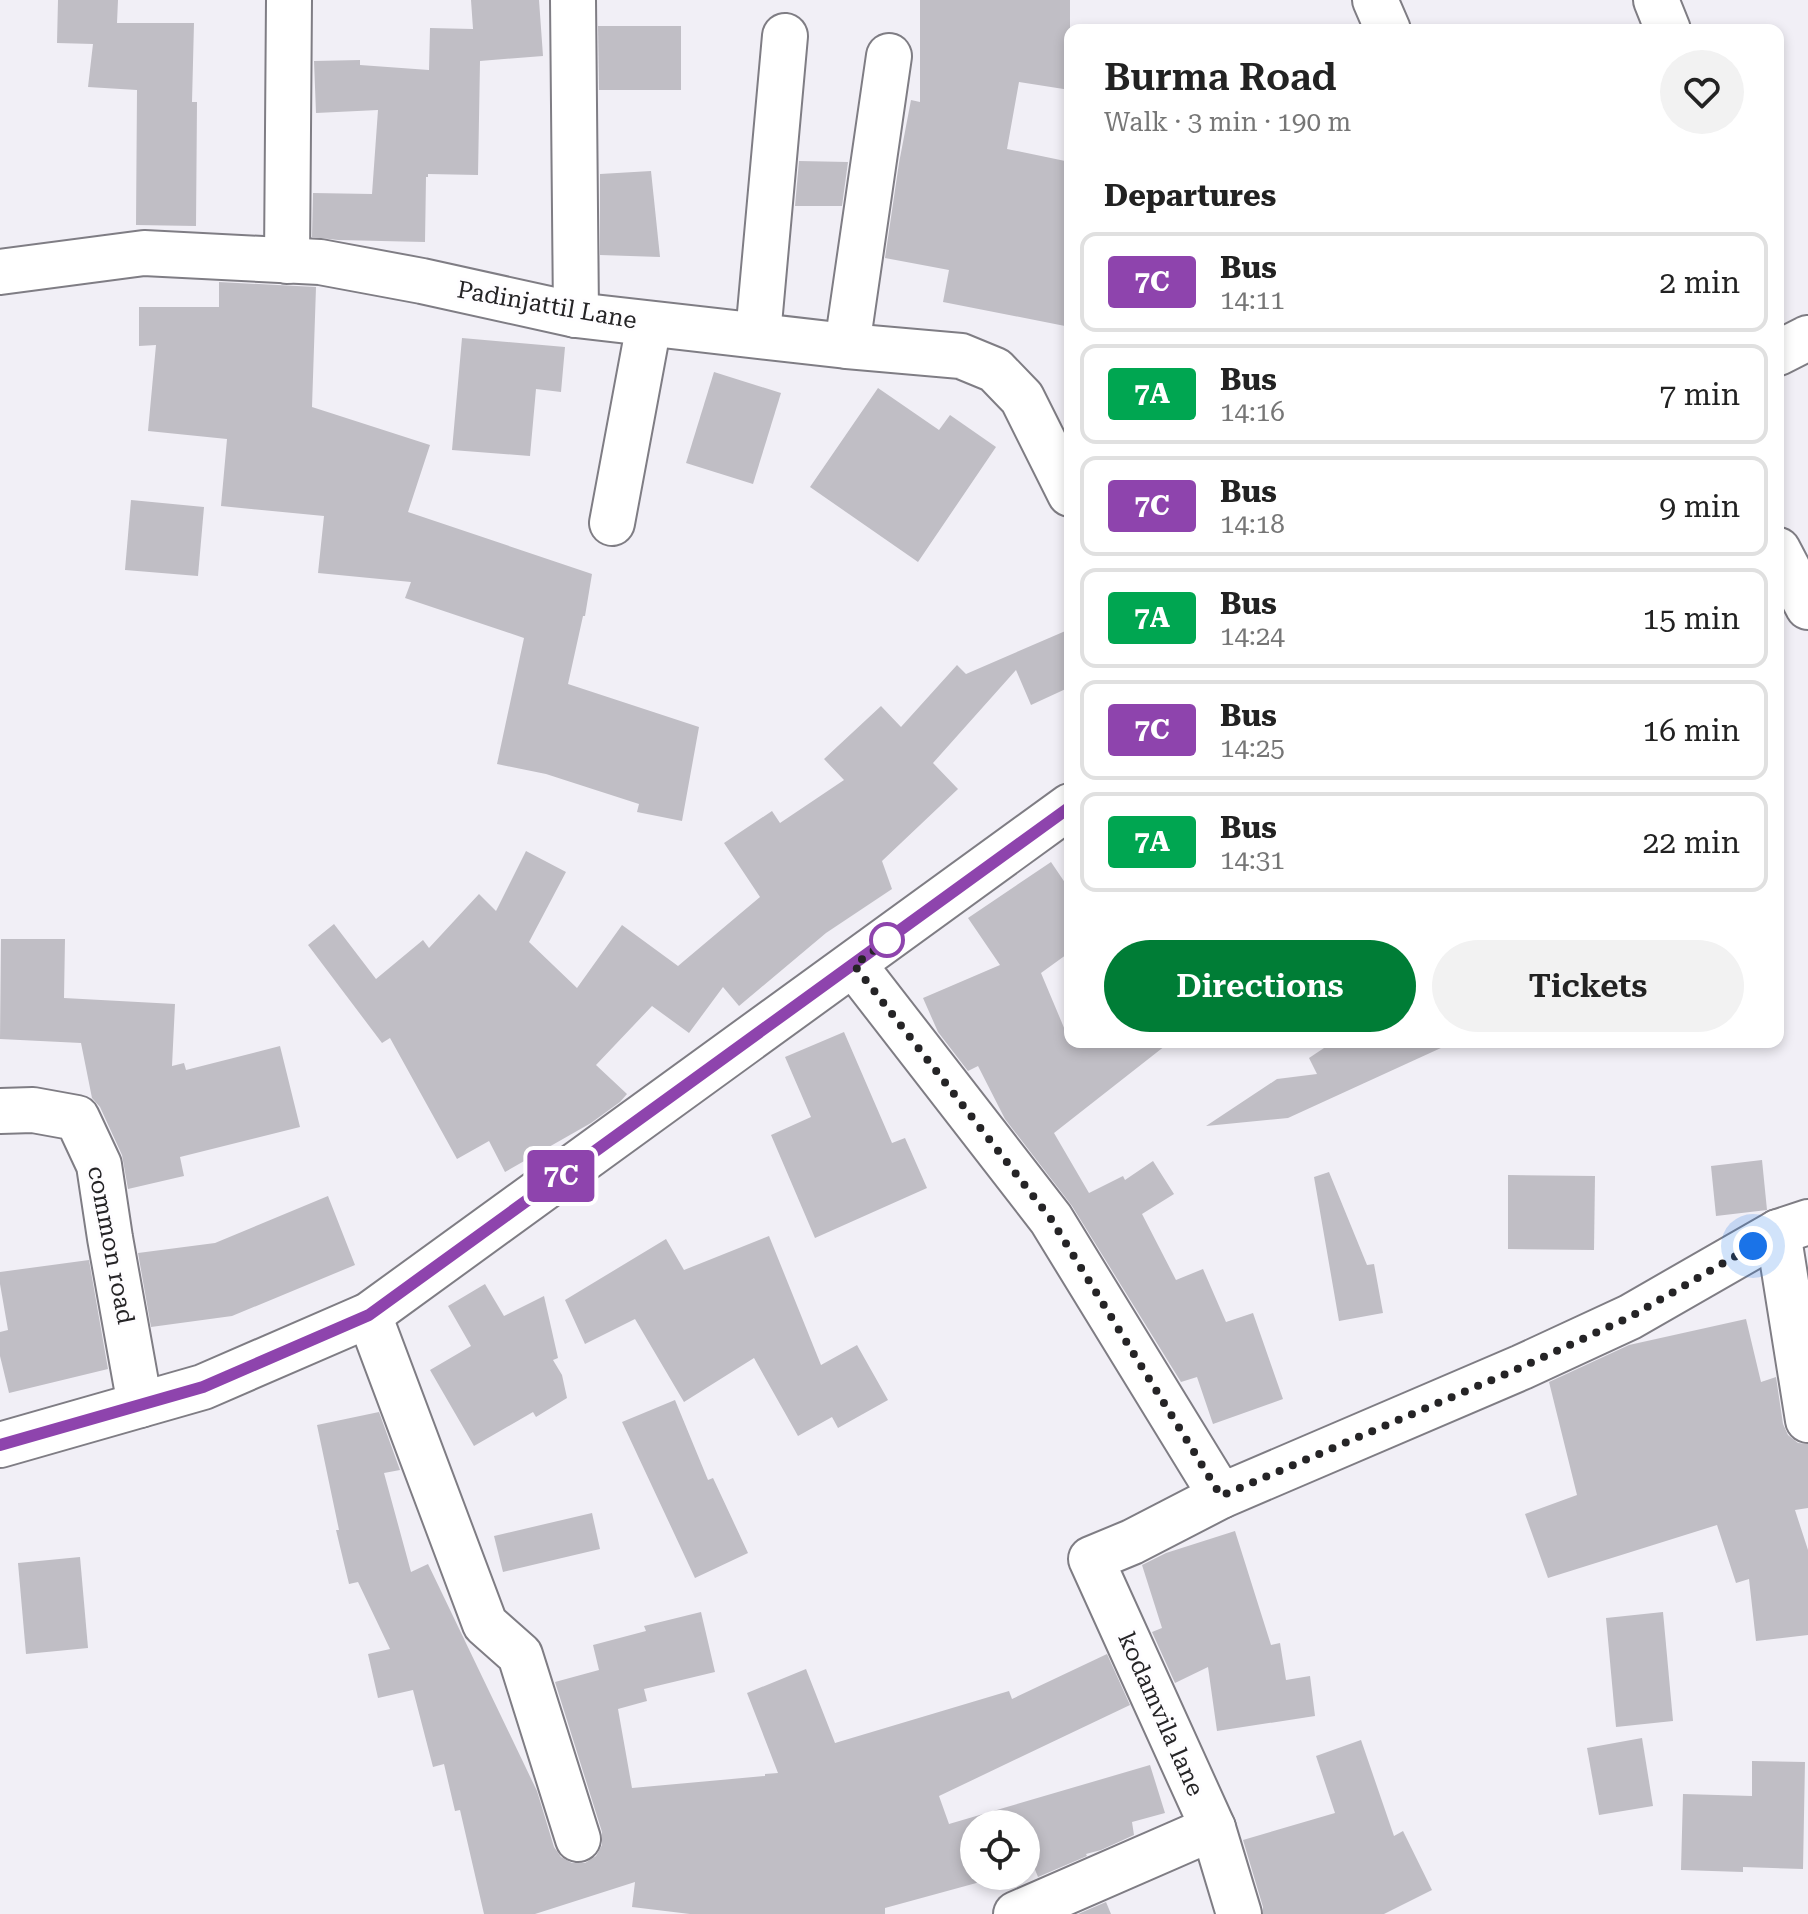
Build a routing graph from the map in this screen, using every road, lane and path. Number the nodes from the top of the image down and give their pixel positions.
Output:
1 (289, 0) edge
2 (573, 0) edge
3 (1375, 0) edge
4 (1656, 0) edge
5 (1385, 24) edge
6 (1666, 24) edge
7 (785, 36) dead end
8 (889, 56) dead end
9 (287, 261) junction
10 (0, 272) edge
11 (576, 315) junction
12 (649, 324) junction
13 (758, 335) junction
14 (1808, 338) edge
15 (847, 346) junction
16 (1784, 350) edge
17 (1064, 482) edge
18 (612, 523) dead end
19 (1784, 561) edge
20 (1808, 607) edge
21 (1064, 810) edge
22 (854, 965) junction
23 (0, 1111) edge
24 (1793, 1227) edge
25 (369, 1315) junction
26 (140, 1405) junction
27 (1808, 1420) edge
28 (0, 1445) edge
29 (1221, 1496) junction
30 (1213, 1828) junction
31 (578, 1839) dead end
32 (1016, 1914) edge
33 (1239, 1914) edge

1 - 9 street
2 - 11 street
3 - 5 street
4 - 6 street
7 - 13 street
8 - 15 street
9 - 10 street, Padinjattil Lane
9 - 11 street, Padinjattil Lane
11 - 12 street, Padinjattil Lane
12 - 13 street, Padinjattil Lane
12 - 18 street
13 - 15 street, Padinjattil Lane
14 - 16 street
15 - 17 street, Padinjattil Lane
19 - 20 street
21 - 22 street
22 - 25 street
22 - 29 street
23 - 26 street, common road
24 - 27 street
24 - 29 street
25 - 26 street
25 - 31 street
26 - 28 street
29 - 30 street, kodamvila lane
30 - 32 street
30 - 33 street, kodamvila lane

